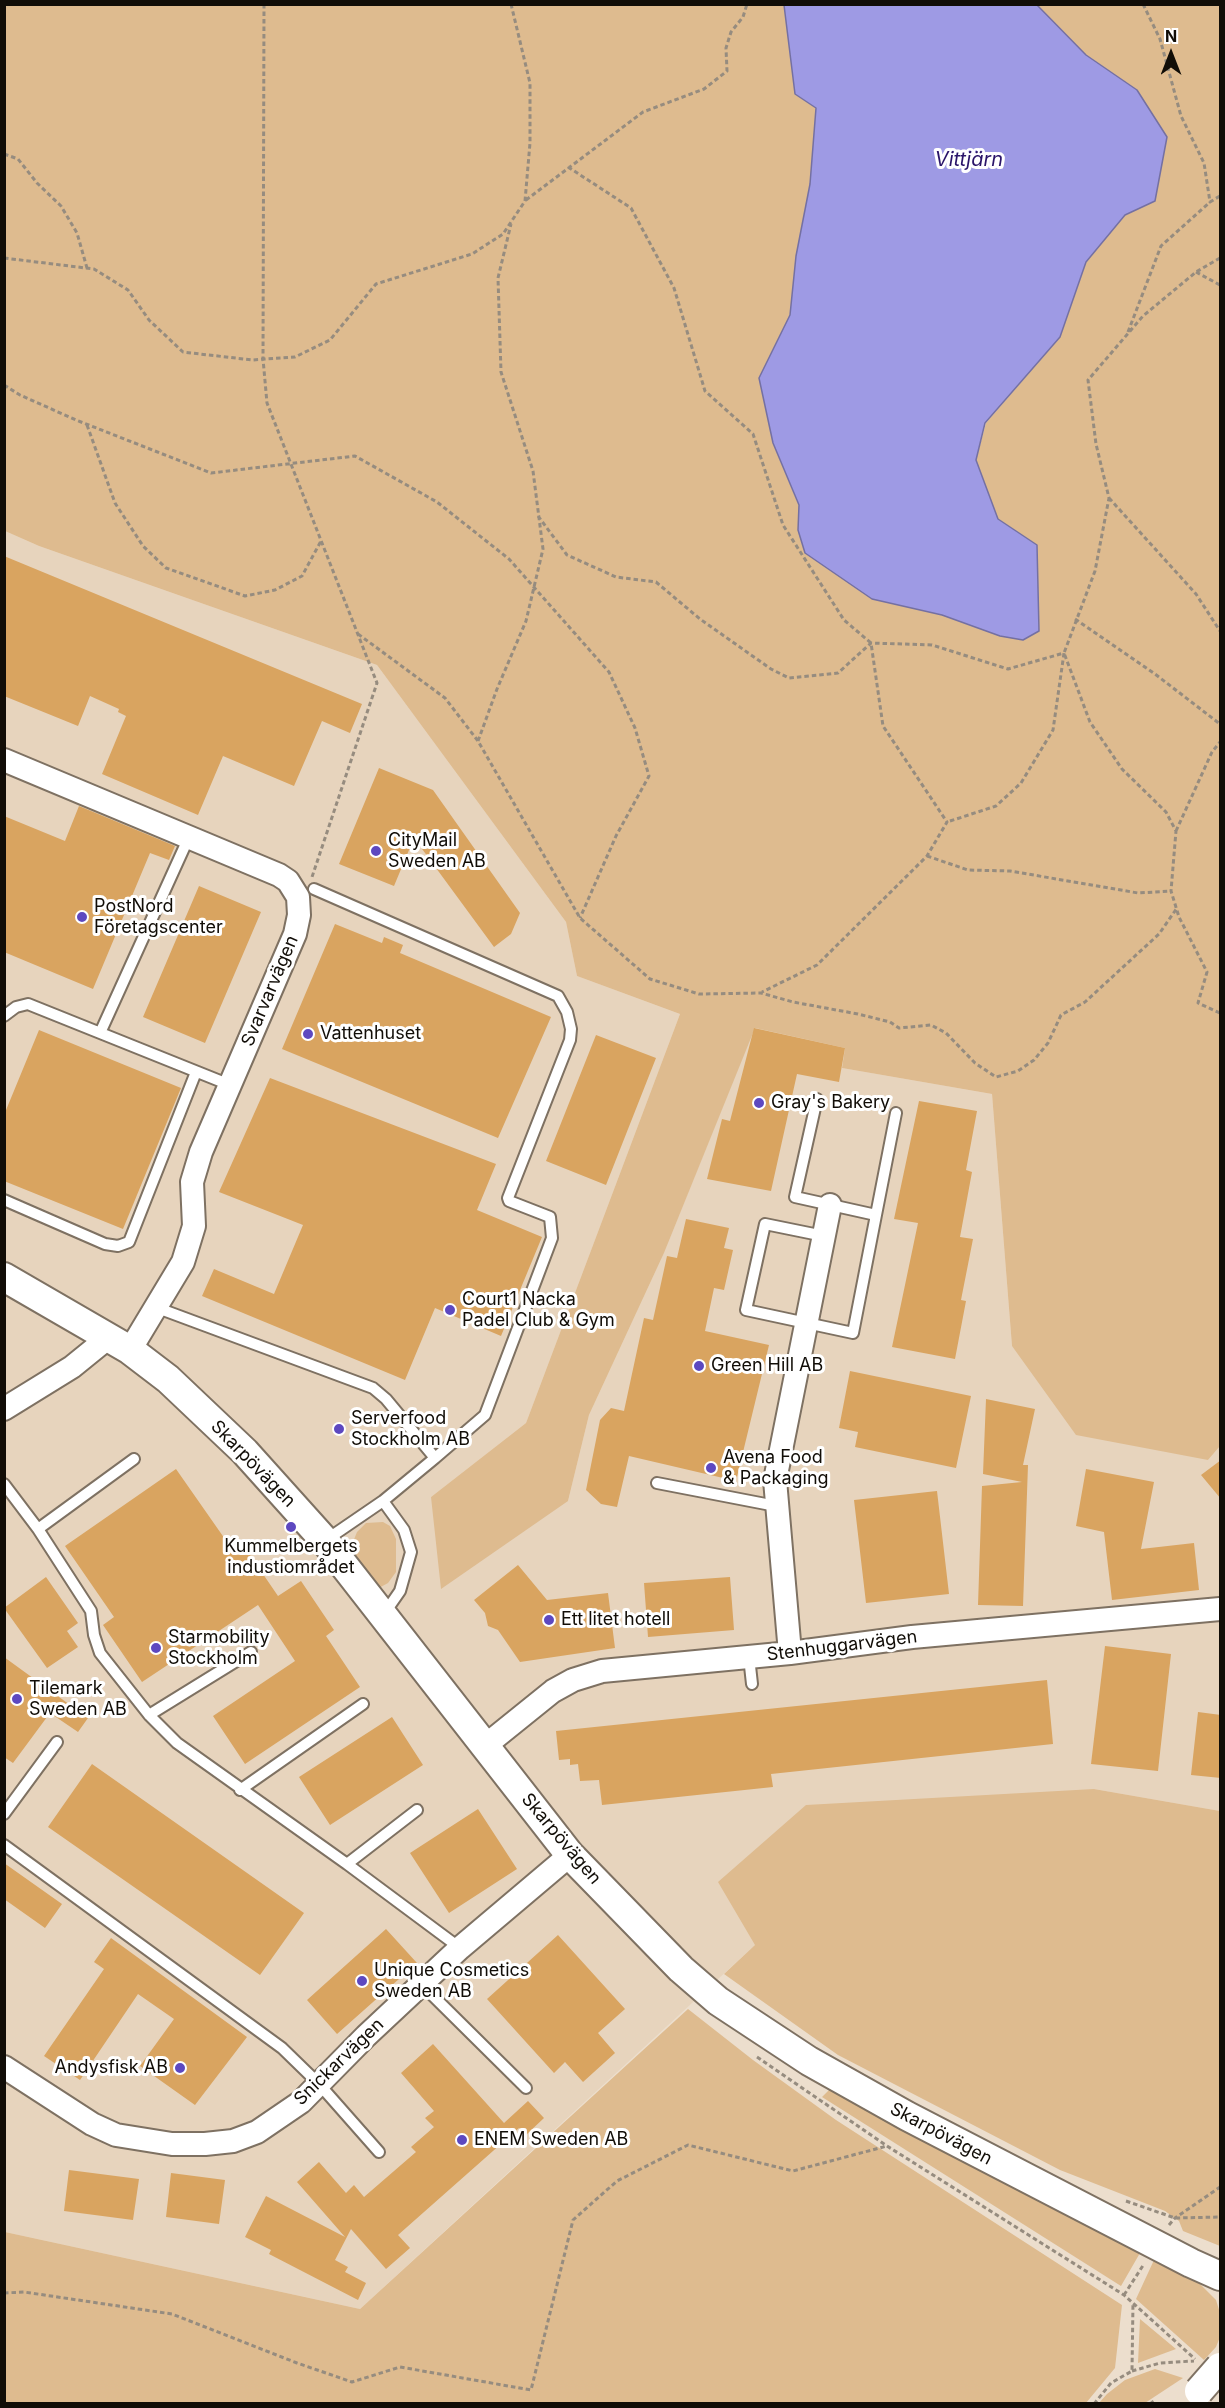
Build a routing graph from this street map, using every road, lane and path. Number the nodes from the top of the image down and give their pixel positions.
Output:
1 (264, 4) edge
2 (511, 4) edge
3 (747, 4) edge
4 (1143, 4) edge
5 (4, 154) edge
6 (568, 167) junction
7 (1221, 196) edge
8 (525, 201) junction
9 (1210, 202) junction
10 (512, 220) junction
11 (4, 258) edge
12 (1221, 258) edge
13 (87, 268) junction
14 (1196, 272) junction
15 (1221, 285) edge
16 (1126, 336) junction
17 (262, 359) junction
18 (4, 386) edge
19 (87, 425) junction
20 (290, 461) junction
21 (1109, 498) junction
22 (538, 516) junction
23 (321, 541) junction
24 (534, 587) junction
25 (1075, 619) junction
26 (1221, 631) edge
27 (358, 634) junction
28 (871, 643) junction
29 (1064, 654) junction
30 (1221, 724) edge
31 (478, 741) junction
32 (1221, 742) edge
33 (4, 760) edge
34 (947, 822) junction
35 (1176, 831) junction
36 (189, 837) junction
37 (927, 856) junction
38 (312, 886) joint
39 (1171, 891) junction
40 (1177, 908) junction
41 (580, 918) junction
42 (761, 993) junction
43 (1221, 1013) edge
44 (4, 1016) edge
45 (100, 1033) junction
46 (196, 1072) junction
47 (230, 1085) junction
48 (817, 1099) dead end
49 (896, 1113) dead end
50 (4, 1200) edge
51 (830, 1205) junction
52 (876, 1215) junction
53 (824, 1236) junction
54 (4, 1277) edge
55 (155, 1307) junction
56 (807, 1323) junction
57 (119, 1343) junction
58 (4, 1409) edge
59 (435, 1458) junction
60 (134, 1460) dead end
61 (657, 1483) dead end
62 (4, 1484) edge
63 (383, 1501) junction
64 (776, 1506) junction
65 (38, 1529) junction
66 (325, 1541) junction
67 (1221, 1609) edge
68 (384, 1614) junction
69 (251, 1652) dead end
70 (790, 1653) junction
71 (749, 1657) junction
72 (752, 1684) dead end
73 (363, 1704) dead end
74 (149, 1715) junction
75 (57, 1742) dead end
76 (486, 1745) junction
77 (240, 1790) junction
78 (417, 1810) dead end
79 (4, 1814) edge
80 (4, 1845) edge
81 (570, 1855) junction
82 (347, 1864) junction
83 (460, 1948) junction
84 (422, 1985) junction
85 (4, 2067) edge
86 (319, 2084) junction
87 (797, 2087) dead end
88 (526, 2088) dead end
89 (887, 2146) junction
90 (379, 2152) dead end
91 (1221, 2187) edge
92 (1221, 2217) edge
93 (1148, 2256) dead end
94 (1221, 2276) edge
95 (4, 2293) edge
96 (1124, 2295) junction
97 (1133, 2303) junction
98 (1221, 2367) edge
99 (1132, 2372) junction
100 (1192, 2397) edge
101 (1094, 2403) edge
102 (1150, 2403) edge
103 (1156, 2403) edge

1 - 17 path
2 - 8 path
3 - 6 path
4 - 9 path
5 - 13 path
6 - 8 path
6 - 28 path
7 - 9 path
8 - 10 path
9 - 16 path
10 - 17 path
10 - 22 path
11 - 13 path
12 - 14 path
13 - 17 path
14 - 15 path
14 - 16 path
16 - 21 path
17 - 20 path
18 - 19 path
19 - 20 path
19 - 23 path
20 - 23 path
20 - 24 path
21 - 25 path
21 - 26 path
22 - 24 path
22 - 28 path
23 - 27 path
24 - 31 path
24 - 41 path
25 - 29 path
25 - 30 path
27 - 31 path
27 - 38 path
28 - 29 path
28 - 34 path
29 - 34 path
29 - 35 path
31 - 41 path
32 - 35 path
33 - 36 street, Svarvarvägen
34 - 37 path
35 - 39 path
36 - 45 lane
36 - 47 street, Svarvarvägen
37 - 39 path
37 - 42 path
38 - 59 lane
39 - 40 path
40 - 42 path
40 - 43 path
41 - 42 path
44 - 45 lane
45 - 46 lane
46 - 47 lane
46 - 50 lane
47 - 55 street, Svarvarvägen
48 - 51 lane
49 - 52 lane
51 - 52 lane
51 - 53 street
52 - 56 lane
53 - 56 street
53 - 56 lane
54 - 57 street, Skarpövägen
55 - 57 street, Svarvarvägen
55 - 59 lane
56 - 64 street
57 - 58 street
57 - 66 street, Skarpövägen
59 - 63 lane
60 - 65 lane
61 - 64 lane
62 - 65 lane
63 - 66 lane
63 - 68 lane
64 - 70 street
65 - 74 lane
66 - 68 street, Skarpövägen
67 - 70 street, Stenhuggarvägen
68 - 76 street, Skarpövägen
69 - 74 lane
70 - 71 street, Stenhuggarvägen
71 - 72 lane
71 - 76 street, Stenhuggarvägen
73 - 77 lane
74 - 77 lane
75 - 79 lane
76 - 81 street, Skarpövägen
77 - 82 lane
78 - 82 lane
80 - 86 lane
81 - 83 street, Snickarvägen
81 - 94 street, Skarpövägen
82 - 83 lane
83 - 84 street, Snickarvägen
84 - 86 street, Snickarvägen
84 - 88 lane
85 - 86 street, Snickarvägen
86 - 90 lane
87 - 89 path
89 - 95 path
89 - 96 path
91 - 92 path
93 - 96 path
96 - 97 path
97 - 99 path
97 - 99 path
98 - 100 street, bridge
99 - 101 path
102 - 103 path

